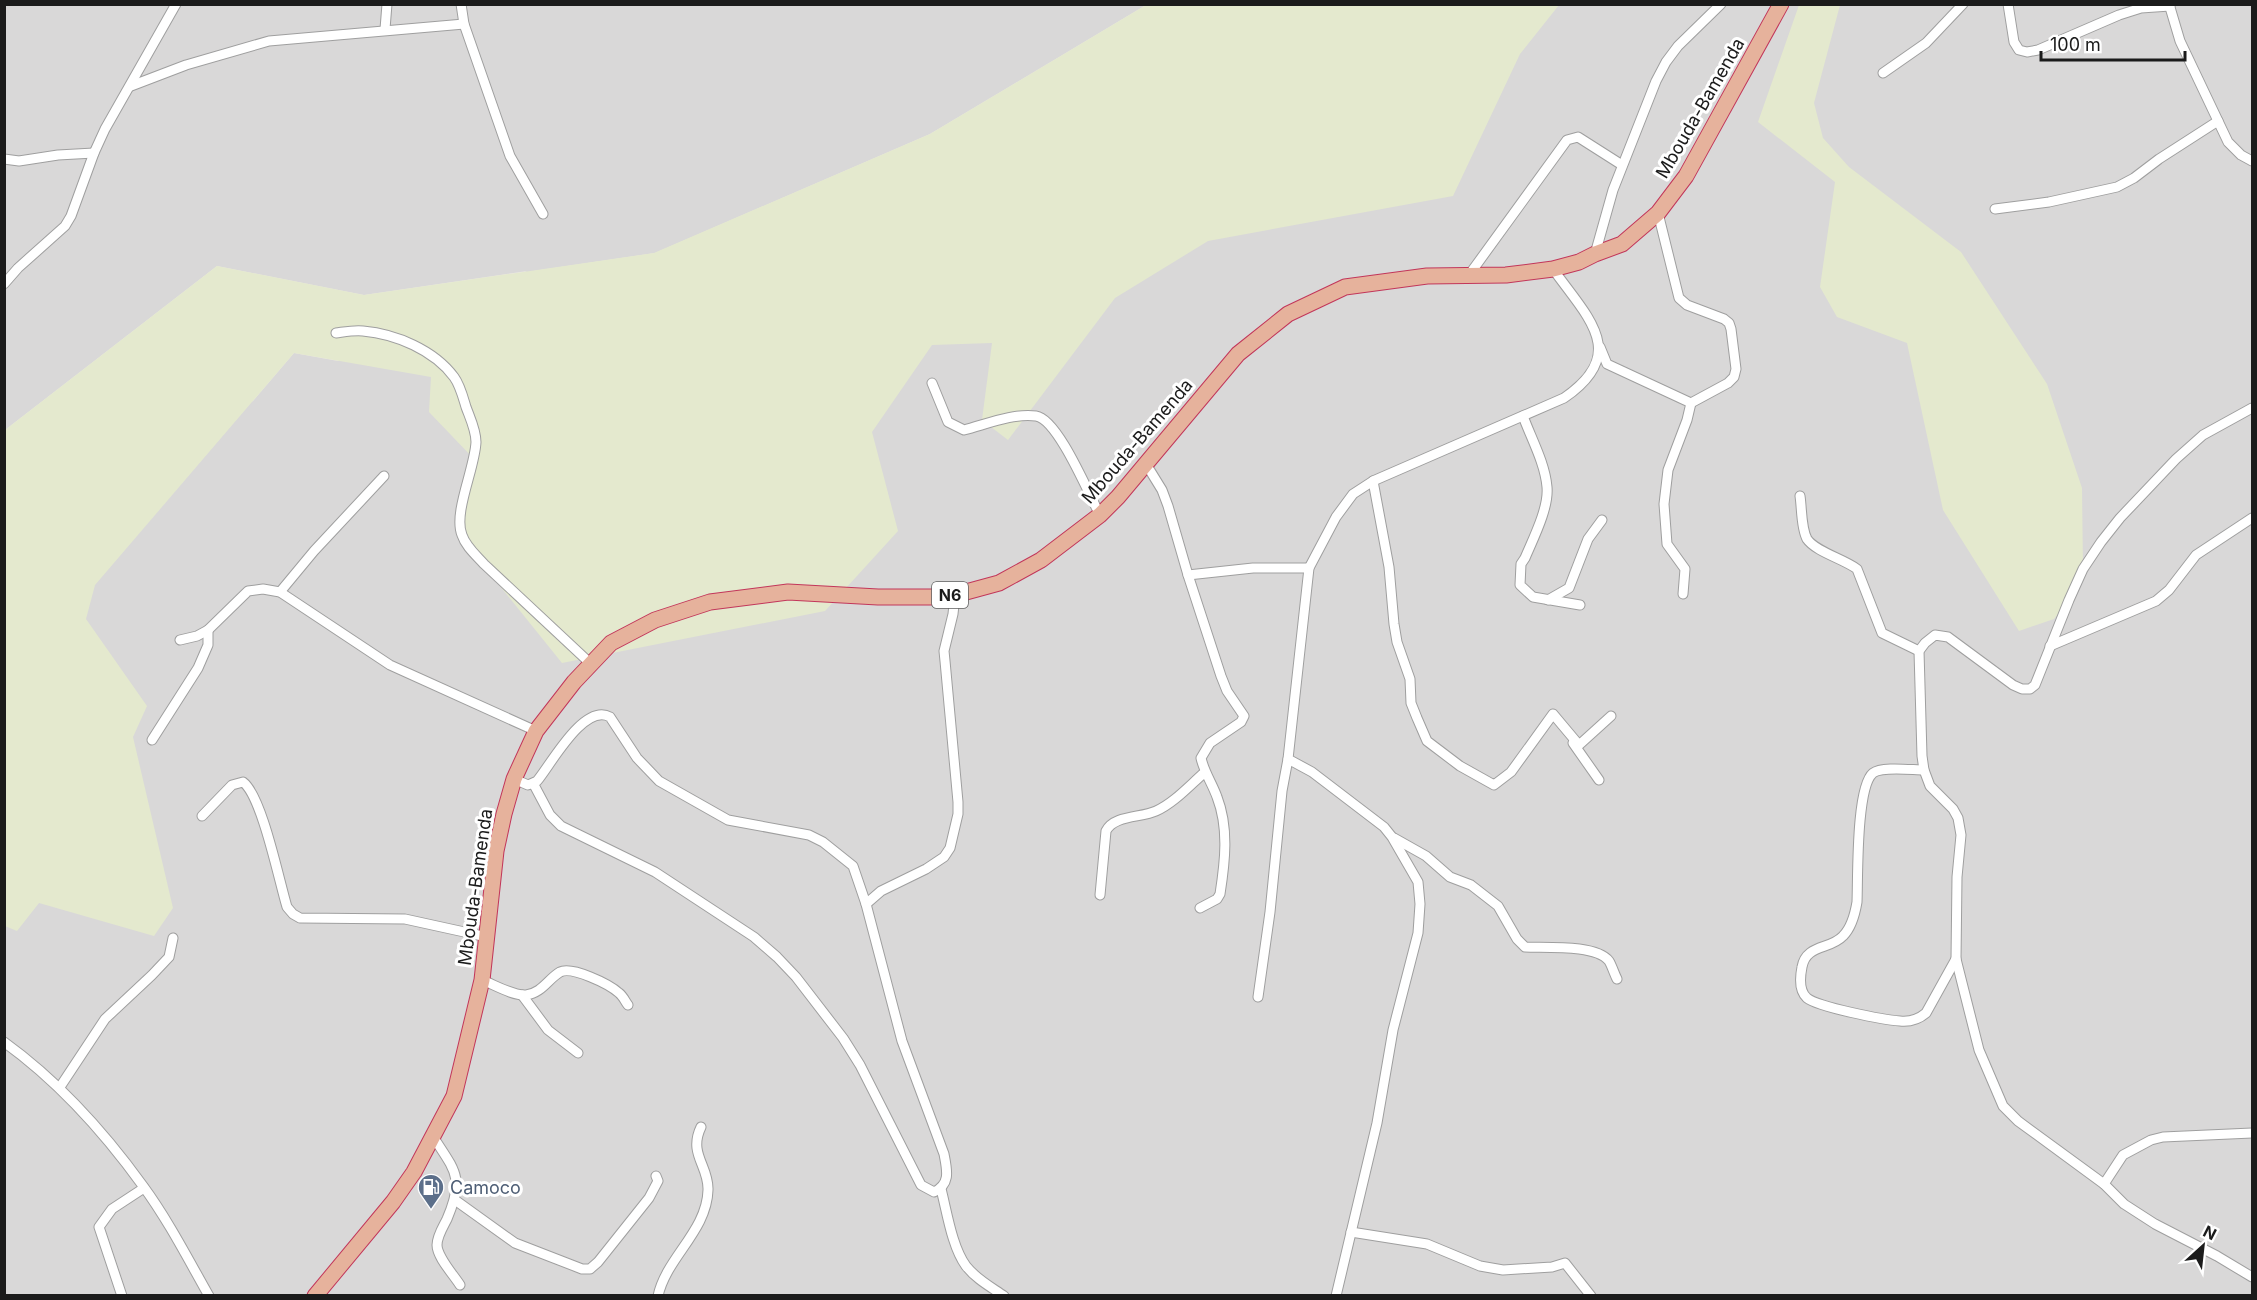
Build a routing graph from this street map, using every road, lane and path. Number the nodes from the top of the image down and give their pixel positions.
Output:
1 (176, 4) edge
2 (387, 4) edge
3 (461, 4) edge
4 (1721, 4) edge
5 (1781, 4) edge
6 (1962, 4) edge
7 (2008, 4) edge
8 (2170, 5) edge
9 (464, 24) junction
10 (385, 29) junction
11 (1883, 73) dead end
12 (131, 86) junction
13 (2218, 121) junction
14 (94, 153) junction
15 (4, 159) edge
16 (2253, 161) edge
17 (1622, 165) junction
18 (1995, 209) dead end
19 (1658, 213) junction
20 (543, 214) dead end
21 (1595, 254) junction
22 (1553, 269) junction
23 (1469, 275) junction
24 (4, 284) edge
25 (336, 333) dead end
26 (1600, 347) junction
27 (932, 383) dead end
28 (1691, 404) junction
29 (2253, 408) edge
30 (1522, 416) junction
31 (1146, 464) junction
32 (384, 476) dead end
33 (1373, 481) junction
34 (1800, 496) dead end
35 (1100, 515) junction
36 (2253, 518) edge
37 (1602, 520) dead end
38 (1309, 568) junction
39 (1188, 575) junction
40 (280, 592) junction
41 (1683, 594) dead end
42 (955, 595) junction
43 (1548, 600) junction
44 (1580, 605) dead end
45 (208, 630) junction
46 (180, 640) dead end
47 (2050, 646) junction
48 (1919, 651) junction
49 (591, 664) junction
50 (1553, 714) junction
51 (1611, 716) dead end
52 (536, 731) junction
53 (152, 740) dead end
54 (1288, 759) junction
55 (1924, 770) junction
56 (1204, 773) junction
57 (514, 779) junction
58 (1599, 780) dead end
59 (533, 783) junction
60 (202, 816) dead end
61 (1392, 837) junction
62 (1100, 895) dead end
63 (866, 904) junction
64 (1200, 908) dead end
65 (487, 937) junction
66 (173, 938) dead end
67 (1956, 959) junction
68 (1617, 979) dead end
69 (482, 980) junction
70 (522, 995) junction
71 (1258, 997) dead end
72 (627, 1005) dead end
73 (4, 1041) edge
74 (578, 1053) dead end
75 (60, 1087) junction
76 (701, 1127) dead end
77 (2253, 1133) edge
78 (432, 1135) junction
79 (656, 1176) dead end
80 (2104, 1184) junction
81 (144, 1188) junction
82 (941, 1189) junction
83 (455, 1200) junction
84 (1351, 1233) junction
85 (2253, 1277) edge
86 (460, 1285) dead end
87 (317, 1295) edge
88 (122, 1296) edge
89 (209, 1296) edge
90 (658, 1296) edge
91 (1004, 1296) edge
92 (1336, 1296) edge
93 (1591, 1296) edge

1 - 12 street
2 - 10 street
3 - 9 street
4 - 17 street
5 - 19 highway, Mbouda-Bamenda / N6
6 - 11 street
7 - 8 street
8 - 13 street
9 - 10 street
9 - 20 street
10 - 12 street
12 - 14 street
13 - 16 street
13 - 18 street
14 - 15 street
14 - 24 street
17 - 21 street
17 - 23 street
19 - 21 highway, Mbouda-Bamenda / N6
19 - 28 street
21 - 22 highway, Mbouda-Bamenda / N6
22 - 23 highway, Mbouda-Bamenda / N6
22 - 26 street
23 - 31 highway, Mbouda-Bamenda / N6
25 - 49 street
26 - 28 street
26 - 30 street
27 - 35 street
28 - 41 street
29 - 47 street
30 - 33 street
30 - 43 street
31 - 35 highway, Mbouda-Bamenda / N6
31 - 39 street
32 - 40 street
33 - 38 street
33 - 50 street
34 - 48 street
35 - 42 highway, Mbouda-Bamenda / N6
36 - 47 street
37 - 43 street
38 - 39 street
38 - 54 street
39 - 56 street
40 - 45 street
40 - 52 street
42 - 49 highway, Mbouda-Bamenda / N6
42 - 63 street
43 - 44 street
45 - 46 street
45 - 53 street
47 - 48 street
48 - 55 street
49 - 52 highway, Mbouda-Bamenda / N6
50 - 51 street
50 - 58 street
52 - 57 highway, Mbouda-Bamenda / N6
54 - 61 street
54 - 71 street
55 - 67 street
55 - 67 street
56 - 62 street
56 - 64 street
57 - 59 street
57 - 65 highway, Mbouda-Bamenda / N6
59 - 63 street
59 - 82 street
60 - 65 street
61 - 68 street
61 - 84 street
63 - 82 street
65 - 69 highway, Mbouda-Bamenda / N6
66 - 75 street
67 - 80 street
69 - 70 street
69 - 78 highway, Mbouda-Bamenda / N6
70 - 72 street
70 - 74 street
73 - 75 street
75 - 81 street
76 - 90 street
77 - 80 street
78 - 83 street
78 - 87 highway, Mbouda-Bamenda / N6
79 - 83 street
80 - 85 street
81 - 88 street
81 - 89 street
82 - 91 street
83 - 86 street
84 - 92 street
84 - 93 street

